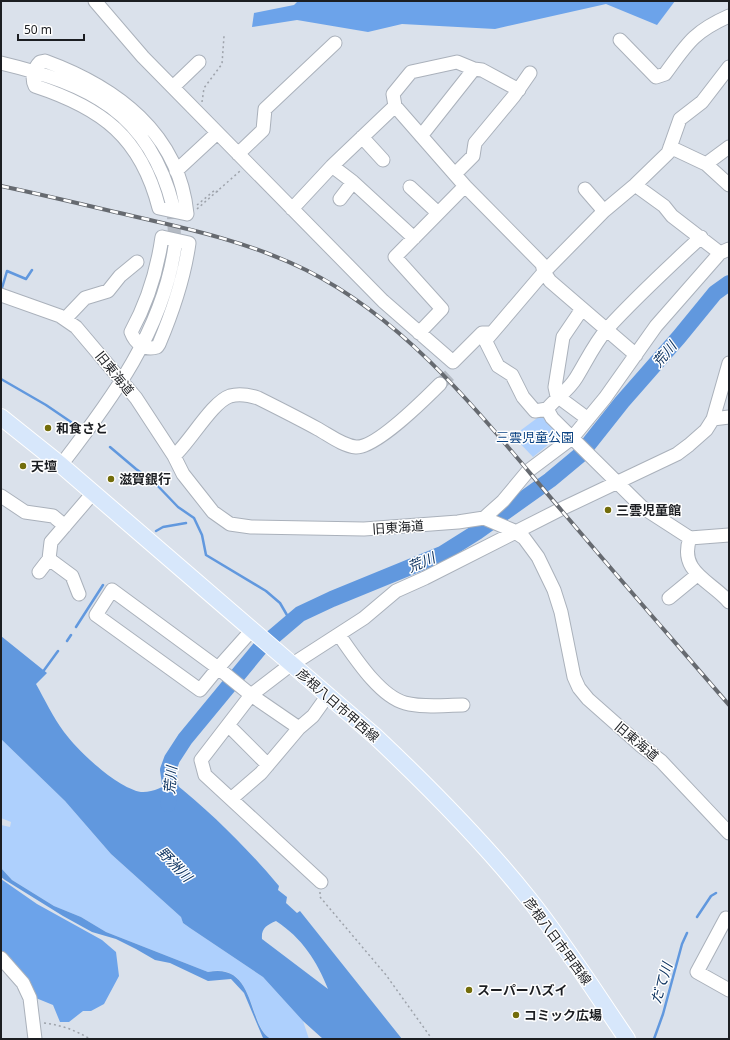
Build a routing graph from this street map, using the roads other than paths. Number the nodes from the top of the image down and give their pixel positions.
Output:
1 (95, 1) edge
2 (729, 16) edge
3 (620, 40) dead end
4 (335, 43) dead end
5 (199, 62) dead end
6 (1, 63) edge
7 (729, 67) edge
8 (474, 69) junction
9 (34, 71) junction
10 (530, 73) dead end
11 (173, 87) junction
12 (518, 90) junction
13 (395, 106) junction
14 (217, 133) junction
15 (422, 136) junction
16 (362, 137) junction
17 (670, 147) junction
18 (729, 147) edge
19 (238, 154) junction
20 (383, 160) dead end
21 (706, 164) junction
22 (332, 166) junction
23 (176, 171) junction
24 (456, 174) junction
25 (353, 182) junction
26 (635, 185) junction
27 (729, 185) edge
28 (465, 186) junction
29 (410, 187) dead end
30 (585, 189) dead end
31 (340, 199) dead end
32 (172, 206) tunnel mouth
33 (292, 209) junction
34 (604, 211) junction
35 (438, 213) junction
36 (700, 237) junction
37 (414, 238) junction
38 (175, 246) tunnel mouth
39 (725, 251) edge
40 (137, 262) dead end
41 (544, 272) junction
42 (1, 295) edge
43 (582, 309) junction
44 (65, 319) junction
45 (606, 329) junction
46 (419, 333) junction
47 (488, 337) junction
48 (142, 346) junction
49 (636, 355) junction
50 (729, 363) edge
51 (453, 372) tunnel mouth
52 (122, 382) junction
53 (440, 384) tunnel mouth
54 (725, 386) edge
55 (557, 396) junction
56 (547, 409) junction
57 (1, 417) edge
58 (729, 417) edge
59 (588, 419) junction
60 (712, 419) junction
61 (574, 440) junction
62 (174, 456) junction
63 (61, 465) junction
64 (618, 483) junction
65 (93, 493) junction
66 (1, 496) edge
67 (484, 518) junction
68 (64, 526) junction
69 (514, 531) junction
70 (729, 535) edge
71 (690, 538) junction
72 (49, 559) junction
73 (39, 572) dead end
74 (697, 575) junction
75 (79, 594) dead end
76 (669, 598) dead end
77 (729, 602) edge
78 (256, 635) junction
79 (339, 635) junction
80 (286, 660) junction
81 (222, 671) junction
82 (250, 694) junction
83 (328, 696) junction
84 (463, 705) dead end
85 (228, 725) junction
86 (299, 728) junction
87 (268, 765) junction
88 (231, 799) junction
89 (729, 833) edge
90 (320, 882) road end
91 (726, 918) dead end
92 (1, 958) edge
93 (729, 990) edge
94 (35, 1039) edge
95 (627, 1039) edge

1 - 11 street
2 - 3 street
4 - 19 street
5 - 11 street
6 - 9 street
7 - 17 street
8 - 12 street
8 - 13 street
8 - 15 street
9 - 23 street
9 - 23 street
9 - 32 street
10 - 12 street
11 - 14 street
12 - 24 street
13 - 15 street
13 - 16 street
14 - 19 street
14 - 23 street
15 - 24 street
16 - 20 street
16 - 22 street
17 - 21 street
17 - 26 street
18 - 21 street
19 - 33 street
21 - 27 street
22 - 25 street
22 - 33 street
24 - 28 street
25 - 31 street
25 - 37 street
26 - 34 street
26 - 36 street
28 - 35 street
28 - 41 street
29 - 35 street
30 - 34 street
33 - 46 street
34 - 41 street
35 - 37 street
36 - 39 street
36 - 45 street
37 - 46 street
38 - 48 street
39 - 49 street
40 - 44 street
41 - 43 street
41 - 47 street
42 - 44 street, 旧東海道
43 - 45 street
43 - 55 street
44 - 52 street, 旧東海道
45 - 49 street
45 - 55 street
46 - 47 street
47 - 51 street
47 - 56 street
48 - 48 street
48 - 52 street
49 - 59 street
50 - 54 street
52 - 62 street, 旧東海道
52 - 63 street
53 - 62 street
54 - 60 street
55 - 56 street
55 - 59 street
56 - 61 street
57 - 63 main road, 彦根八日市甲西線
58 - 60 street
59 - 61 street
60 - 64 street
61 - 64 street
61 - 67 street
62 - 67 street, 旧東海道
63 - 65 main road, 彦根八日市甲西線
64 - 69 street
64 - 71 street
65 - 68 street
65 - 78 main road, 彦根八日市甲西線
66 - 68 street
67 - 69 street, 旧東海道
68 - 72 street
69 - 79 street
69 - 89 street, 旧東海道
70 - 71 street
71 - 74 street
72 - 73 street
72 - 75 street
74 - 76 street
74 - 77 street
78 - 80 main road, 彦根八日市甲西線
78 - 81 street
79 - 80 street
79 - 84 street
80 - 82 street
80 - 83 main road, 彦根八日市甲西線
81 - 81 street
81 - 82 street
82 - 85 street
82 - 86 street
83 - 86 street
83 - 95 main road, 彦根八日市甲西線
85 - 87 street
85 - 88 street
86 - 87 street
87 - 88 street
88 - 90 street
91 - 93 street
92 - 94 street

